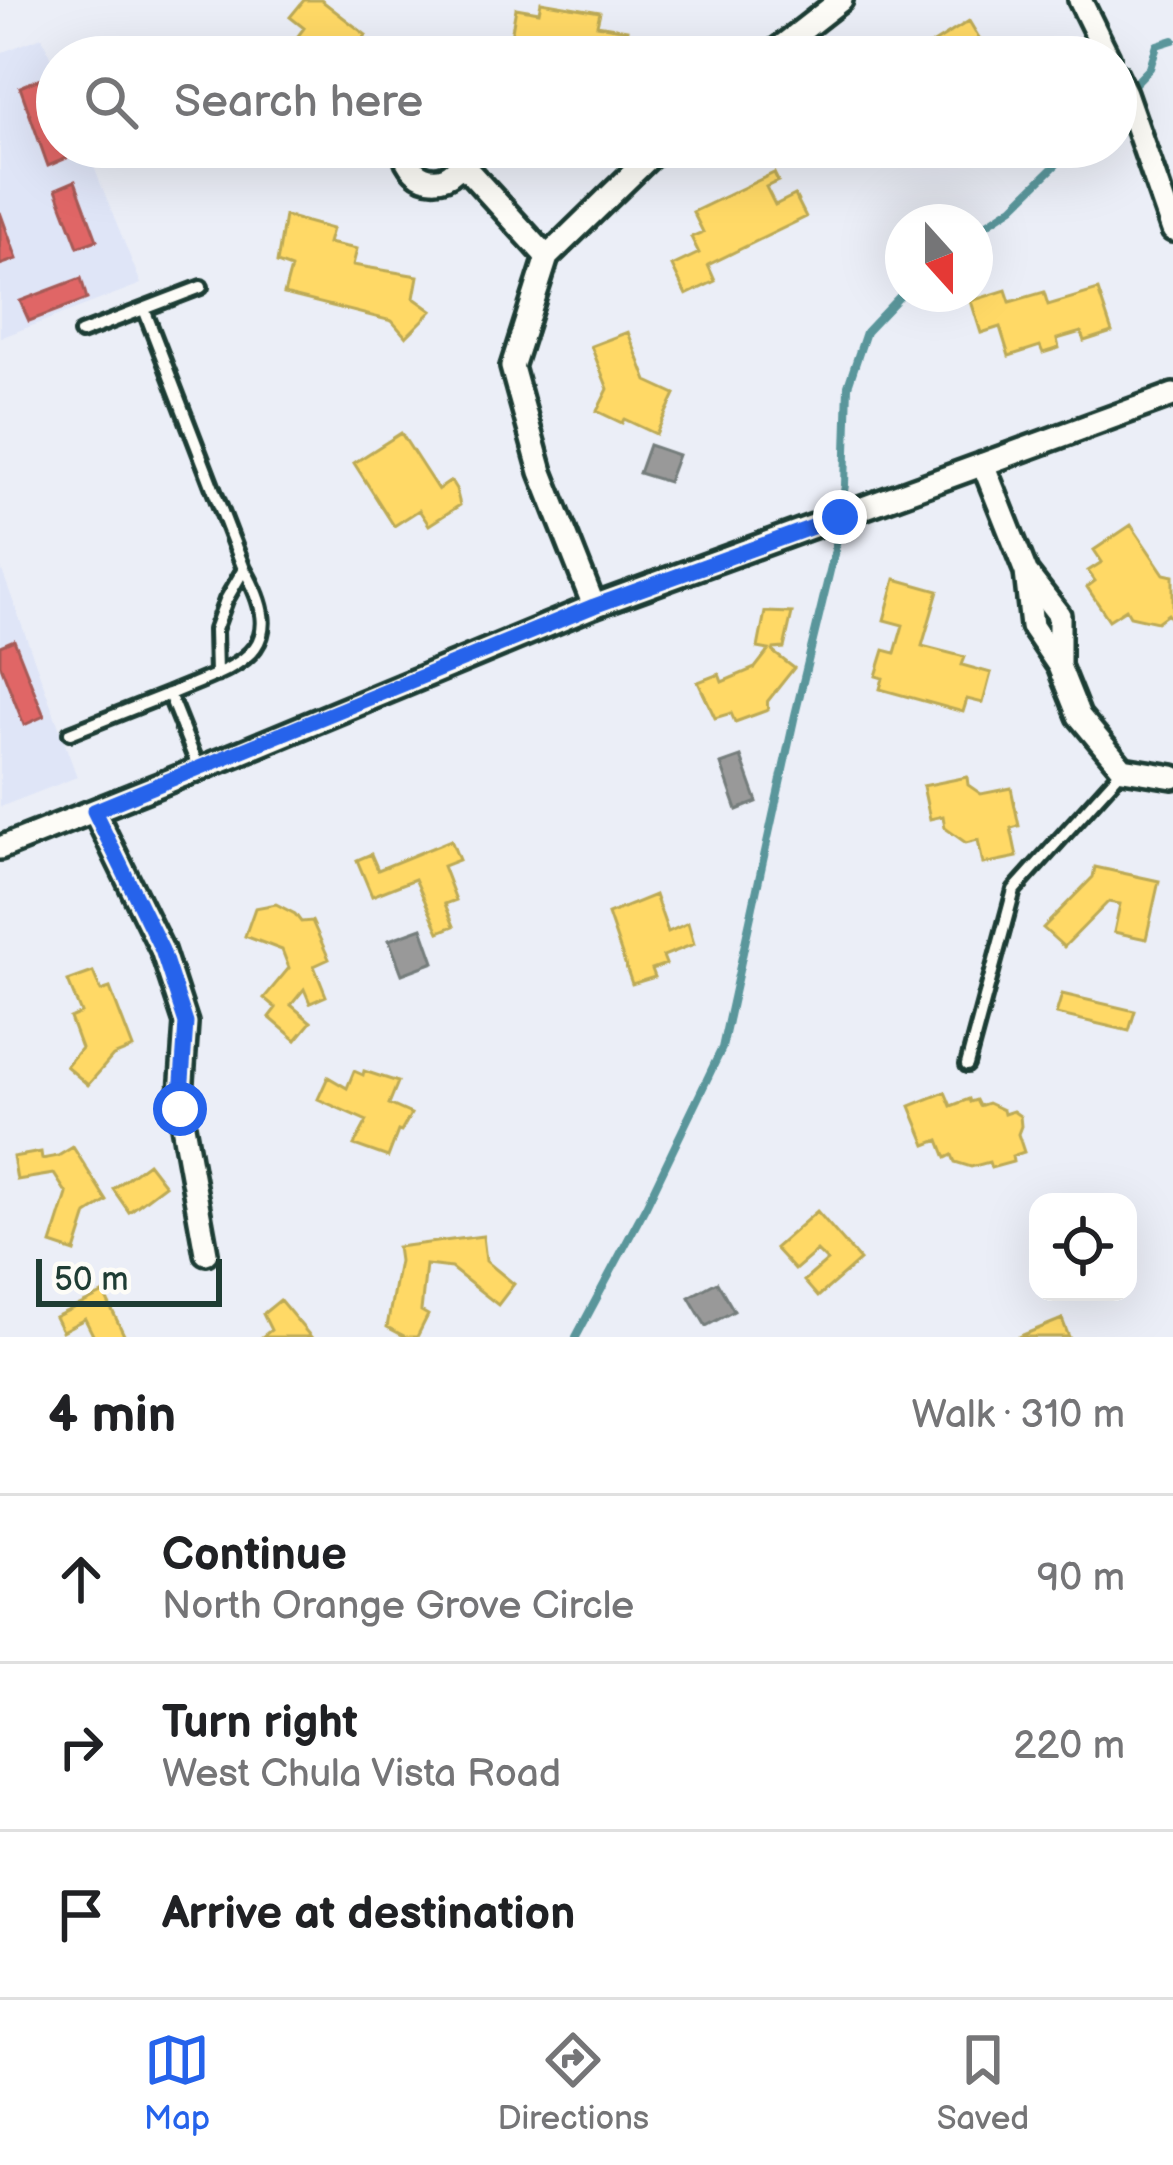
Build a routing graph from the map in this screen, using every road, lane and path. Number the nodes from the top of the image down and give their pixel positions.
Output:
1 (841, 0) edge
2 (1079, 0) edge
3 (795, 36) edge
4 (1097, 36) edge
5 (1137, 127) edge
6 (410, 168) edge
7 (454, 168) edge
8 (470, 168) edge
9 (638, 168) edge
10 (1173, 230) edge
11 (547, 256) junction
12 (201, 286) dead end
13 (144, 309) junction
14 (81, 333) dead end
15 (1173, 395) edge
16 (983, 464) junction
17 (244, 569) junction
18 (594, 606) junction
19 (216, 675) junction
20 (170, 694) junction
21 (70, 734) dead end
22 (199, 769) junction
23 (1123, 769) junction
24 (1173, 777) edge
25 (94, 811) junction
26 (0, 848) edge
27 (967, 1065) dead end
28 (206, 1253) dead end

1 - 3 street
2 - 4 street
5 - 10 street
6 - 7 street
8 - 11 street
9 - 11 street
11 - 18 street
12 - 13 lane
13 - 14 lane
13 - 17 lane
15 - 16 street
16 - 18 street
16 - 23 street
17 - 19 lane
17 - 19 lane
18 - 22 street
19 - 20 lane
20 - 21 lane
20 - 22 lane
22 - 25 street
23 - 24 street
23 - 27 lane
25 - 26 street
25 - 28 street

